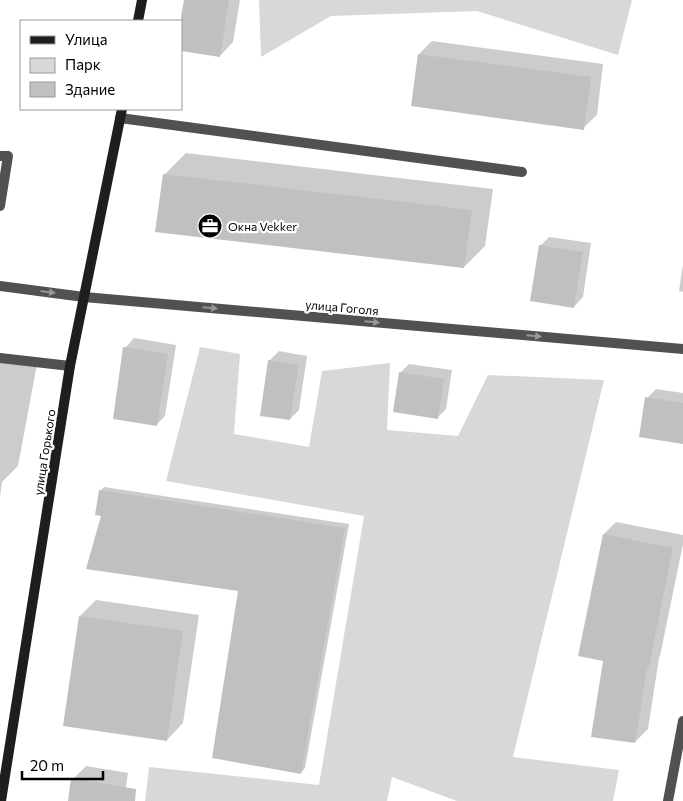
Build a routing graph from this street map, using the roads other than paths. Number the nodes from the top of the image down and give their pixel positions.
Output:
1 (142, 0) edge
2 (138, 20) edge
3 (121, 114) edge
4 (0, 156) edge
5 (522, 172) dead end
6 (0, 206) edge
7 (0, 286) edge
8 (84, 297) junction
9 (683, 349) edge
10 (0, 358) edge
11 (70, 366) junction
12 (683, 721) edge
13 (1, 801) edge
14 (668, 801) edge

1 - 2 street
3 - 5 street
3 - 8 street, улица Горького
4 - 6 street
7 -> 8 street, улица Гоголя
8 -> 9 street, улица Гоголя
8 - 11 street, улица Горького
10 - 11 street
11 - 13 street, улица Горького
12 - 14 street

